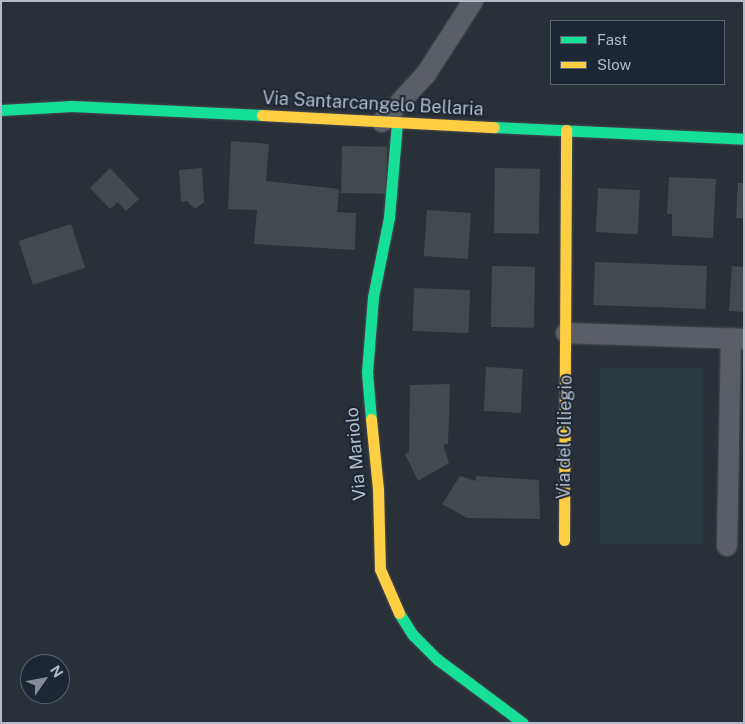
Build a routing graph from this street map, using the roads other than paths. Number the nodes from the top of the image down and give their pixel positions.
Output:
1 (473, 1) edge
2 (1, 110) edge
3 (390, 122) junction
4 (566, 130) junction
5 (744, 139) edge
6 (566, 334) junction
7 (737, 338) edge
8 (564, 540) dead end
9 (727, 546) dead end
10 (523, 723) edge

1 - 3 street
2 - 3 street, Via Santarcangelo Bellaria
3 - 4 street, Via Santarcangelo Bellaria
3 - 10 street, Via Mariolo
4 - 5 street, Via Santarcangelo Bellaria
4 - 6 street, Via del Ciliegio
6 - 7 street
6 - 8 street, Via del Ciliegio
7 - 9 street

